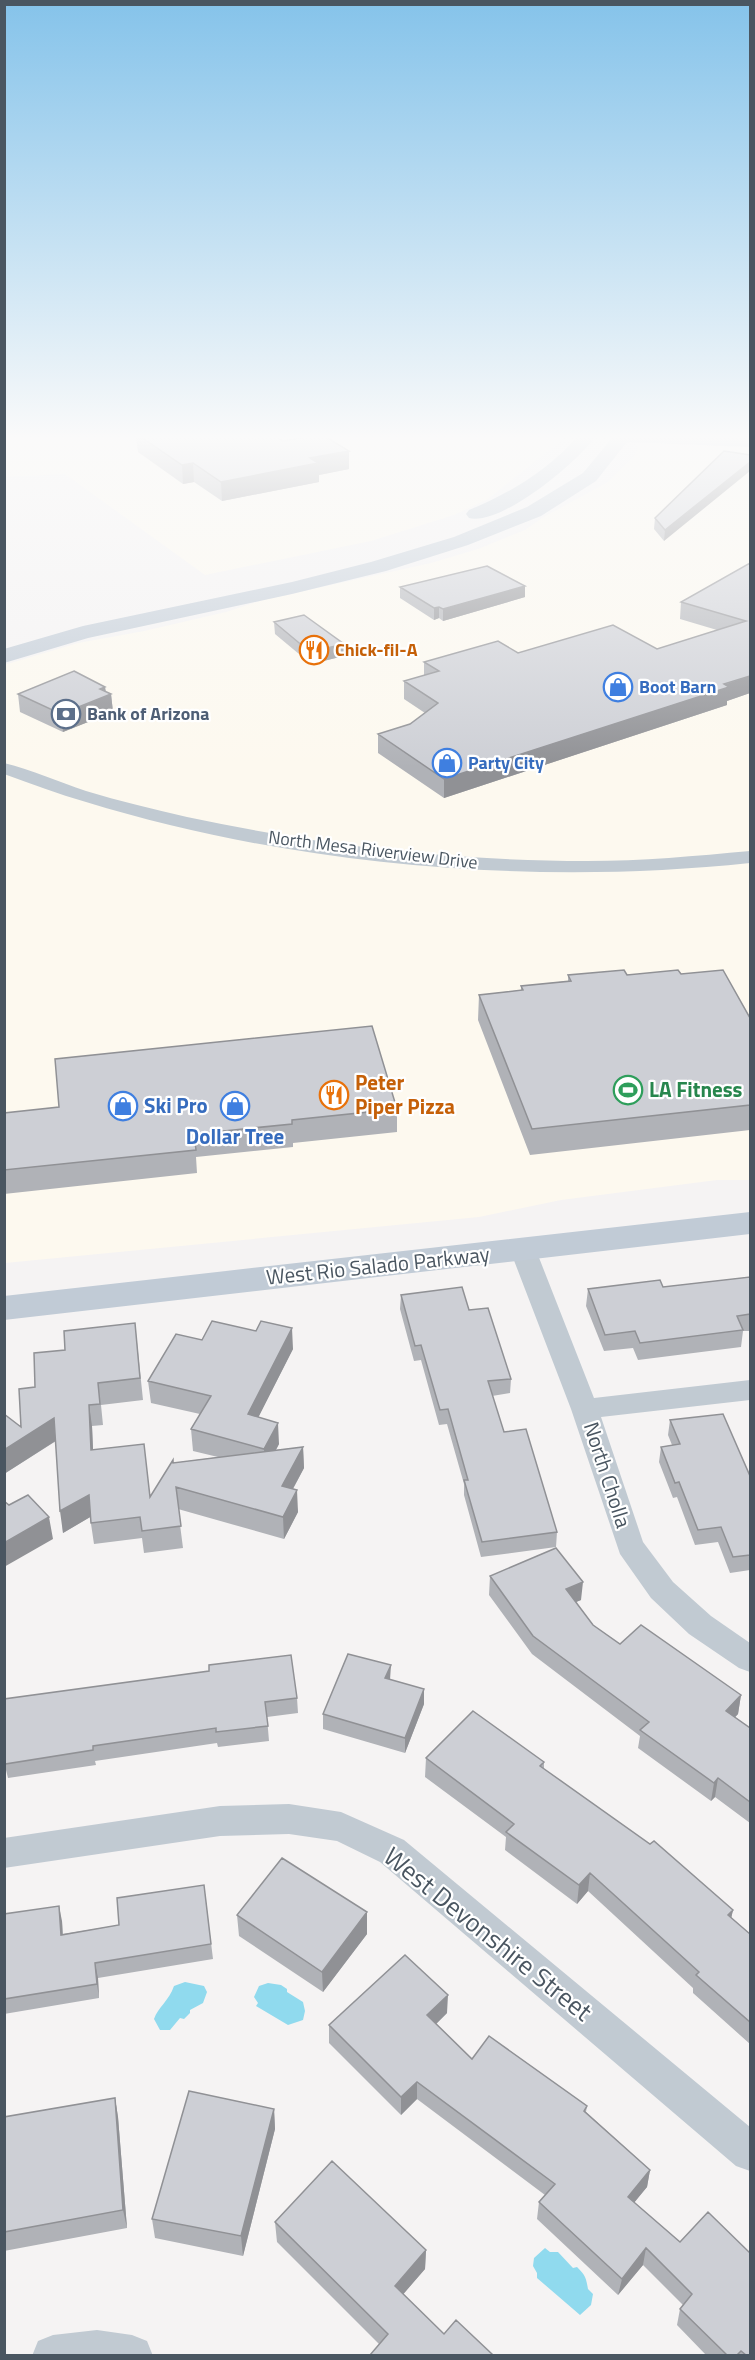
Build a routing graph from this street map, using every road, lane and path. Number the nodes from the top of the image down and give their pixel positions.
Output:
1 (375, 547) edge
2 (376, 547) edge
3 (443, 547) edge
4 (356, 552) dead end
5 (218, 583) dead end
6 (179, 591) dead end
7 (236, 599) junction
8 (83, 633) junction
9 (4, 636) edge
10 (4, 656) edge
11 (4, 768) edge
12 (750, 857) edge
13 (750, 1223) edge
14 (523, 1250) junction
15 (4, 1308) edge
16 (750, 1390) edge
17 (585, 1409) junction
18 (750, 1659) edge
19 (4, 1853) edge
20 (750, 2152) edge
21 (53, 2355) edge
22 (132, 2355) edge

1 - 4 main road
2 - 7 main road
3 - 7 main road
5 - 8 main road
6 - 9 main road
7 - 8 main road
8 - 10 main road
11 - 12 street, North Mesa Riverview Drive
13 - 14 main road, West Rio Salado Parkway
14 - 15 main road, West Rio Salado Parkway
14 - 17 street, North Cholla
16 - 17 street
17 - 18 street, North Cholla
19 - 20 street, West Devonshire Street
21 - 22 street

